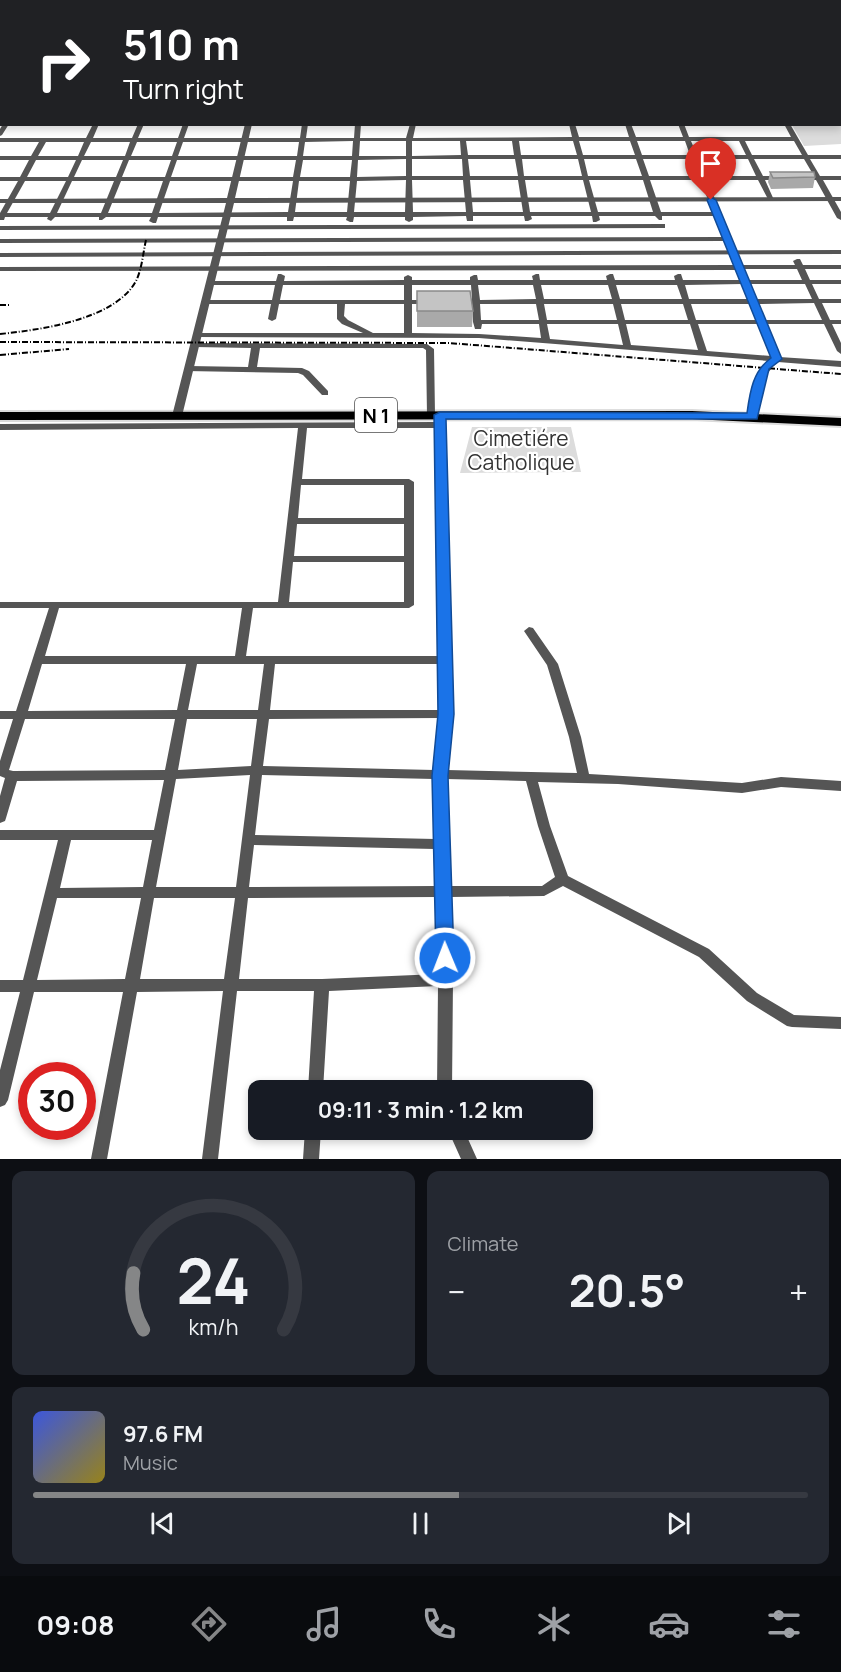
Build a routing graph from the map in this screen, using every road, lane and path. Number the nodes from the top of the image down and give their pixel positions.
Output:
1 (95, 126) edge
2 (140, 126) edge
3 (185, 126) edge
4 (249, 126) edge
5 (305, 126) edge
6 (358, 126) edge
7 (412, 126) edge
8 (573, 126) edge
9 (629, 126) edge
10 (682, 126) edge
11 (789, 126) edge
12 (134, 139) junction
13 (181, 139) junction
14 (246, 139) junction
15 (303, 139) junction
16 (357, 139) junction
17 (409, 139) junction
18 (464, 139) junction
19 (515, 139) junction
20 (576, 139) junction
21 (633, 139) junction
22 (687, 139) junction
23 (741, 139) junction
24 (796, 139) junction
25 (0, 140) edge
26 (44, 140) junction
27 (89, 140) junction
28 (241, 157) junction
29 (300, 157) junction
30 (355, 157) junction
31 (409, 157) junction
32 (465, 157) junction
33 (518, 157) junction
34 (580, 157) junction
35 (639, 157) junction
36 (694, 157) junction
37 (750, 157) junction
38 (806, 157) junction
39 (841, 157) edge
40 (0, 158) edge
41 (34, 158) junction
42 (80, 158) junction
43 (127, 158) junction
44 (174, 158) junction
45 (409, 178) junction
46 (466, 178) junction
47 (521, 178) junction
48 (586, 178) junction
49 (646, 178) junction
50 (703, 178) junction
51 (760, 178) junction
52 (818, 178) junction
53 (841, 178) edge
54 (0, 179) edge
55 (22, 179) junction
56 (70, 179) junction
57 (118, 179) junction
58 (167, 179) junction
59 (236, 179) junction
60 (296, 179) junction
61 (354, 179) junction
62 (841, 199) edge
63 (352, 200) junction
64 (409, 200) junction
65 (468, 200) junction
66 (525, 200) junction
67 (591, 200) junction
68 (653, 200) junction
69 (711, 200) junction
70 (771, 200) junction
71 (830, 200) junction
72 (0, 201) edge
73 (10, 201) junction
74 (59, 201) junction
75 (109, 201) junction
76 (159, 201) junction
77 (230, 201) junction
78 (293, 201) junction
79 (291, 214) junction
80 (351, 214) junction
81 (409, 214) junction
82 (469, 214) junction
83 (527, 214) junction
84 (594, 214) junction
85 (657, 214) junction
86 (717, 214) junction
87 (52, 215) junction
88 (103, 215) junction
89 (155, 215) junction
90 (227, 215) junction
91 (1, 217) edge
92 (841, 218) edge
93 (597, 226) junction
94 (662, 226) junction
95 (224, 227) junction
96 (288, 227) junction
97 (350, 227) junction
98 (409, 227) junction
99 (470, 227) junction
100 (529, 227) junction
101 (0, 228) edge
102 (46, 228) junction
103 (98, 228) junction
104 (150, 228) junction
105 (601, 239) junction
106 (666, 239) junction
107 (728, 239) junction
108 (146, 240) junction
109 (221, 240) junction
110 (286, 240) junction
111 (348, 240) junction
112 (409, 240) junction
113 (471, 240) junction
114 (531, 240) junction
115 (0, 241) edge
116 (40, 241) junction
117 (93, 241) junction
118 (841, 252) edge
119 (533, 253) junction
120 (604, 253) junction
121 (670, 253) junction
122 (733, 253) junction
123 (793, 253) junction
124 (217, 254) junction
125 (284, 254) junction
126 (347, 254) junction
127 (409, 254) junction
128 (472, 254) junction
129 (0, 255) edge
130 (33, 255) junction
131 (87, 255) junction
132 (535, 267) junction
133 (607, 267) junction
134 (675, 267) junction
135 (739, 267) junction
136 (800, 267) junction
137 (841, 267) edge
138 (214, 268) junction
139 (282, 268) junction
140 (346, 268) junction
141 (408, 268) junction
142 (473, 268) junction
143 (0, 269) edge
144 (27, 269) junction
145 (81, 269) junction
146 (280, 282) junction
147 (345, 282) junction
148 (408, 282) junction
149 (474, 282) junction
150 (537, 282) junction
151 (611, 282) junction
152 (680, 282) junction
153 (745, 282) junction
154 (807, 282) junction
155 (841, 282) edge
156 (210, 283) junction
157 (817, 301) junction
158 (841, 301) edge
159 (205, 302) junction
160 (276, 302) junction
161 (342, 302) junction
162 (408, 302) junction
163 (476, 302) junction
164 (540, 302) junction
165 (616, 302) junction
166 (686, 302) junction
167 (753, 302) junction
168 (272, 319) dead end
169 (841, 321) edge
170 (477, 322) junction
171 (543, 322) junction
172 (621, 322) junction
173 (693, 322) junction
174 (761, 322) junction
175 (827, 322) junction
176 (372, 334) junction
177 (408, 335) junction
178 (478, 336) junction
179 (196, 340) junction
180 (546, 341) junction
181 (256, 345) junction
182 (627, 346) junction
183 (841, 351) edge
184 (703, 353) junction
185 (777, 359) junction
186 (841, 364) edge
187 (189, 369) junction
188 (252, 369) junction
189 (325, 393) dead end
190 (177, 416) junction
191 (752, 416) junction
192 (437, 419) junction
193 (1, 421) edge
194 (841, 422) edge
195 (303, 426) junction
196 (297, 482) junction
197 (292, 521) junction
198 (409, 521) junction
199 (288, 559) junction
200 (409, 559) junction
201 (0, 605) edge
202 (55, 605) junction
203 (248, 605) junction
204 (283, 605) junction
205 (529, 631) dead end
206 (38, 660) junction
207 (192, 660) junction
208 (240, 660) junction
209 (270, 660) junction
210 (444, 660) junction
211 (182, 714) junction
212 (264, 714) junction
213 (446, 714) junction
214 (0, 715) edge
215 (21, 715) junction
216 (257, 770) junction
217 (5, 772) edge
218 (169, 775) junction
219 (440, 776) junction
220 (531, 777) junction
221 (584, 778) junction
222 (841, 786) edge
223 (0, 818) edge
224 (66, 835) junction
225 (159, 835) junction
226 (0, 836) edge
227 (248, 840) junction
228 (444, 844) junction
229 (562, 879) junction
230 (444, 891) junction
231 (51, 893) junction
232 (148, 893) junction
233 (242, 893) junction
234 (446, 980) junction
235 (231, 985) junction
236 (322, 985) junction
237 (0, 986) edge
238 (28, 986) junction
239 (131, 986) junction
240 (841, 1023) edge
241 (317, 1080) edge
242 (445, 1080) edge
243 (0, 1100) edge
244 (313, 1140) edge
245 (460, 1140) edge
246 (99, 1159) edge
247 (210, 1159) edge
248 (312, 1159) edge
249 (469, 1159) edge

1 - 27 street
2 - 12 street
3 - 13 street
4 - 14 street
5 - 15 street
6 - 16 street
7 - 17 street
8 - 20 street
9 - 21 street
10 - 22 street
11 - 24 street
12 - 13 street
12 - 27 street
12 - 43 street
13 - 14 street
13 - 44 street
14 - 15 street
14 - 28 street
15 - 16 street
15 - 29 street
16 - 17 street
16 - 30 street
17 - 18 street
17 - 31 street
18 - 19 street
18 - 32 street
19 - 20 street
19 - 33 street
20 - 21 street
20 - 34 street
21 - 22 street
21 - 35 street
22 - 23 street
22 - 36 street
23 - 24 street
23 - 37 street
24 - 38 street
25 - 26 street
26 - 27 street
26 - 41 street
27 - 42 street
28 - 29 street
28 - 44 street
28 - 59 street
29 - 30 street
29 - 60 street
30 - 31 street
30 - 61 street
31 - 32 street
31 - 45 street
32 - 33 street
32 - 46 street
33 - 34 street
33 - 47 street
34 - 35 street
34 - 48 street
35 - 36 street
35 - 49 street
36 - 37 street
36 - 50 street
37 - 38 street
37 - 51 street
38 - 39 street
38 - 52 street
40 - 41 street
41 - 42 street
41 - 55 street
42 - 43 street
42 - 56 street
43 - 44 street
43 - 57 street
44 - 58 street
45 - 46 street
45 - 61 street
45 - 64 street
46 - 47 street
46 - 65 street
47 - 48 street
47 - 66 street
48 - 49 street
48 - 67 street
49 - 50 street
49 - 68 street
50 - 51 street
50 - 69 street
51 - 52 street
51 - 70 street
52 - 53 street
52 - 71 street
54 - 55 street
55 - 56 street
55 - 73 street
56 - 57 street
56 - 74 street
57 - 58 street
57 - 75 street
58 - 59 street
58 - 76 street
59 - 60 street
59 - 77 street
60 - 61 street
60 - 78 street
61 - 63 street
62 - 71 street
63 - 64 street
63 - 78 street
63 - 80 street
64 - 65 street
64 - 81 street
65 - 66 street
65 - 82 street
66 - 67 street
66 - 83 street
67 - 68 street
67 - 84 street
68 - 69 street
68 - 85 street
69 - 70 street
69 - 86 street
70 - 71 street
71 - 92 street
72 - 73 street
73 - 74 street
73 - 91 street
74 - 75 street
74 - 87 street
75 - 76 street
75 - 88 street
76 - 77 street
76 - 89 street
77 - 78 street
77 - 90 street
78 - 79 street
79 - 80 street
79 - 90 street
79 - 96 street
80 - 81 street
80 - 97 street
81 - 82 street
81 - 98 street
82 - 83 street
82 - 99 street
83 - 84 street
83 - 100 street
84 - 85 street
84 - 93 street
85 - 86 street
85 - 94 street
86 - 107 street
87 - 88 street
87 - 91 street
87 - 102 street
88 - 89 street
88 - 103 street
89 - 90 street
89 - 104 street
90 - 95 street
93 - 94 street
93 - 100 street
93 - 105 street
94 - 106 street
95 - 96 street
95 - 104 street
95 - 109 street
96 - 97 street
96 - 110 street
97 - 98 street
97 - 111 street
98 - 99 street
98 - 112 street
99 - 100 street
99 - 113 street
100 - 114 street
101 - 102 street
102 - 103 street
102 - 116 street
103 - 104 street
103 - 117 street
104 - 108 street
105 - 106 street
105 - 114 street
105 - 120 street
106 - 107 street
106 - 121 street
107 - 122 street
108 - 109 street
108 - 117 street
109 - 110 street
109 - 124 street
110 - 111 street
110 - 125 street
111 - 112 street
111 - 126 street
112 - 113 street
112 - 127 street
113 - 114 street
113 - 128 street
114 - 119 street
115 - 116 street
116 - 117 street
116 - 130 street
117 - 131 street
118 - 123 street
119 - 120 street
119 - 128 street
119 - 132 street
120 - 121 street
120 - 133 street
121 - 122 street
121 - 134 street
122 - 123 street
122 - 135 street
123 - 136 street
124 - 125 street
124 - 131 street
124 - 138 street
125 - 126 street
125 - 139 street
126 - 127 street
126 - 140 street
127 - 128 street
127 - 141 street
128 - 142 street
129 - 130 street
130 - 131 street
130 - 144 street
131 - 145 street
132 - 133 street
132 - 142 street
132 - 150 street
133 - 134 street
133 - 151 street
134 - 135 street
134 - 152 street
135 - 136 street
135 - 153 street
136 - 137 street
136 - 154 street
138 - 139 street
138 - 145 street
138 - 156 street
139 - 140 street
139 - 146 street
140 - 141 street
140 - 147 street
141 - 142 street
141 - 148 street
142 - 149 street
143 - 144 street
144 - 145 street
146 - 147 street
146 - 156 street
146 - 160 street
147 - 148 street
147 - 161 street
148 - 149 street
148 - 162 street
149 - 150 street
149 - 163 street
150 - 151 street
150 - 164 street
151 - 152 street
151 - 165 street
152 - 153 street
152 - 166 street
153 - 154 street
153 - 167 street
154 - 155 street
154 - 157 street
156 - 159 street
157 - 158 street
157 - 167 street
157 - 175 street
159 - 160 street
159 - 179 street
160 - 161 street
160 - 168 street
161 - 162 street
161 - 176 street
162 - 163 street
162 - 177 street
163 - 164 street
163 - 170 street
164 - 165 street
164 - 171 street
165 - 166 street
165 - 172 street
166 - 167 street
166 - 173 street
167 - 174 street
169 - 175 street
170 - 171 street
170 - 178 street
171 - 172 street
171 - 180 street
172 - 173 street
172 - 182 street
173 - 174 street
173 - 184 street
174 - 175 street
174 - 185 street
175 - 183 street
176 - 177 street
176 - 179 street
177 - 178 street
178 - 180 street
179 - 181 street
179 - 187 street
180 - 182 street
181 - 188 street
181 - 192 street
182 - 184 street
184 - 185 street
185 - 186 street
185 - 191 street
187 - 188 street
187 - 190 street
188 - 189 street
190 - 192 highway, N 1
190 - 193 highway, N 1
191 - 192 highway, N 1
191 - 194 highway, N 1
192 - 195 street
192 - 210 street
193 - 195 street
195 - 196 street
196 - 197 street
196 - 198 street
197 - 198 street
197 - 199 street
198 - 200 street
199 - 200 street
199 - 204 street
200 - 204 street
201 - 202 street
202 - 203 street
202 - 206 street
203 - 204 street
203 - 208 street
205 - 221 street
206 - 207 street
206 - 215 street
207 - 208 street
207 - 211 street
208 - 209 street
209 - 210 street
209 - 212 street
210 - 213 street
211 - 212 street
211 - 215 street
211 - 218 street
212 - 213 street
212 - 216 street
213 - 219 street
214 - 215 street
215 - 217 street
216 - 218 street
216 - 219 street
216 - 227 street
217 - 218 street
217 - 223 street
218 - 225 street
219 - 220 street
219 - 228 street
220 - 221 street
220 - 229 street
221 - 222 street
224 - 225 street
224 - 226 street
224 - 231 street
225 - 232 street
227 - 228 street
227 - 233 street
228 - 230 street
229 - 230 street
229 - 240 street
230 - 233 street
230 - 234 street
231 - 232 street
231 - 238 street
232 - 233 street
232 - 239 street
233 - 235 street
234 - 236 street
234 - 242 street
235 - 236 street
235 - 239 street
235 - 247 street
236 - 241 street
237 - 238 street
238 - 239 street
238 - 243 street
239 - 246 street
244 - 248 street
245 - 249 street

